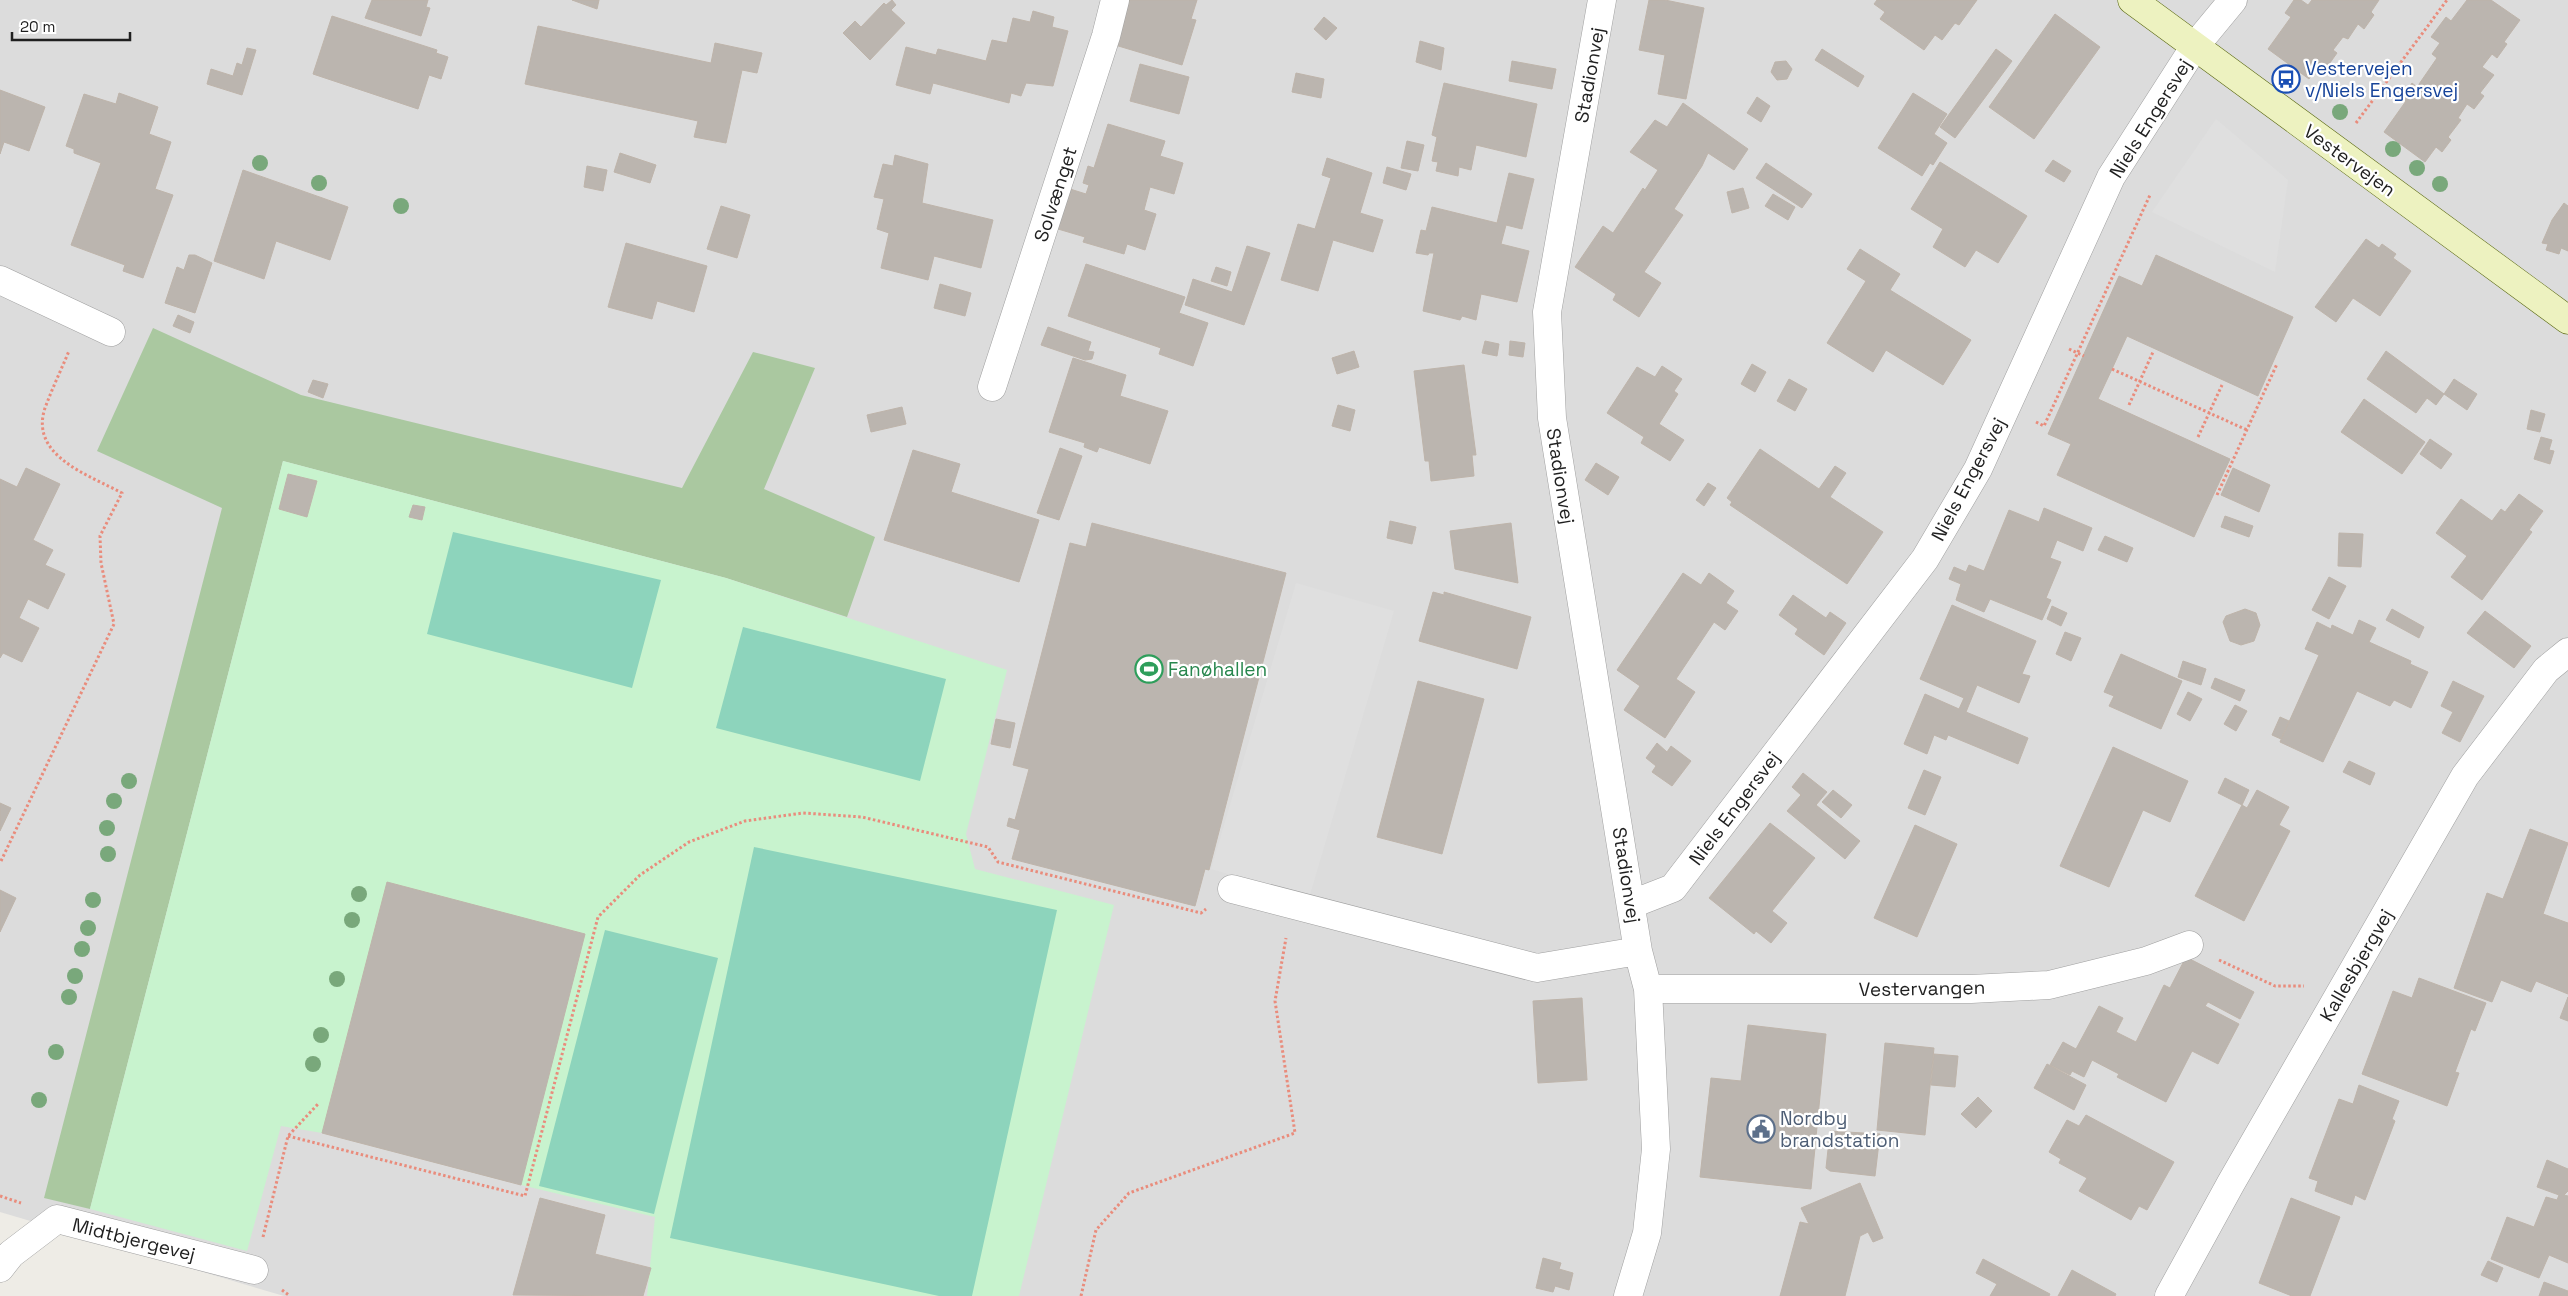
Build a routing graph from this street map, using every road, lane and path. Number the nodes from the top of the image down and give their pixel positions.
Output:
1 (1115, 0) edge
2 (1602, 0) edge
3 (2132, 0) edge
4 (2233, 0) edge
5 (2447, 0) edge
6 (2195, 46) junction
7 (2336, 149) junction
8 (2150, 194) dead end
9 (0, 280) edge
10 (83, 319) junction
11 (2568, 320) edge
12 (112, 332) dead end
13 (2153, 352) dead end
14 (2277, 364) dead end
15 (2112, 369) dead end
16 (2140, 381) junction
17 (2222, 385) dead end
18 (992, 387) dead end
19 (2129, 405) dead end
20 (2006, 408) junction
21 (2209, 412) junction
22 (2247, 430) junction
23 (2198, 437) dead end
24 (2217, 495) dead end
25 (2568, 652) edge
26 (1, 861) edge
27 (1232, 888) joint
28 (1292, 904) junction
29 (1632, 904) junction
30 (2189, 945) joint
31 (1638, 951) junction
32 (2345, 985) junction
33 (1648, 989) junction
34 (318, 1104) dead end
35 (288, 1136) junction
36 (0, 1268) edge
37 (254, 1270) joint
38 (1081, 1296) edge
39 (1628, 1296) edge
40 (2169, 1296) edge

1 - 18 street, Solvænget
2 - 29 street, Stadionvej
3 - 6 street, Vestervejen
4 - 6 street, Niels Engersvej
5 - 7 path
6 - 7 street, Vestervejen
6 - 20 street, Niels Engersvej
7 - 11 street, Vestervejen
8 - 20 path
9 - 10 street
10 - 12 street
10 - 26 path
13 - 16 path
14 - 22 path
15 - 16 path
16 - 19 path
16 - 21 path
17 - 21 path
20 - 29 street, Niels Engersvej
21 - 22 path
21 - 23 path
22 - 24 path
25 - 32 street, Kallesbjergvej
27 - 28 street
27 - 35 path
28 - 31 street
28 - 38 path
29 - 31 street, Stadionvej
30 - 32 path
30 - 33 street, Vestervangen
31 - 33 street, Stadionvej
32 - 40 street, Kallesbjergvej
33 - 39 street, Stadionvej
34 - 35 path
35 - 37 path
36 - 37 street, Midtbjergevej

